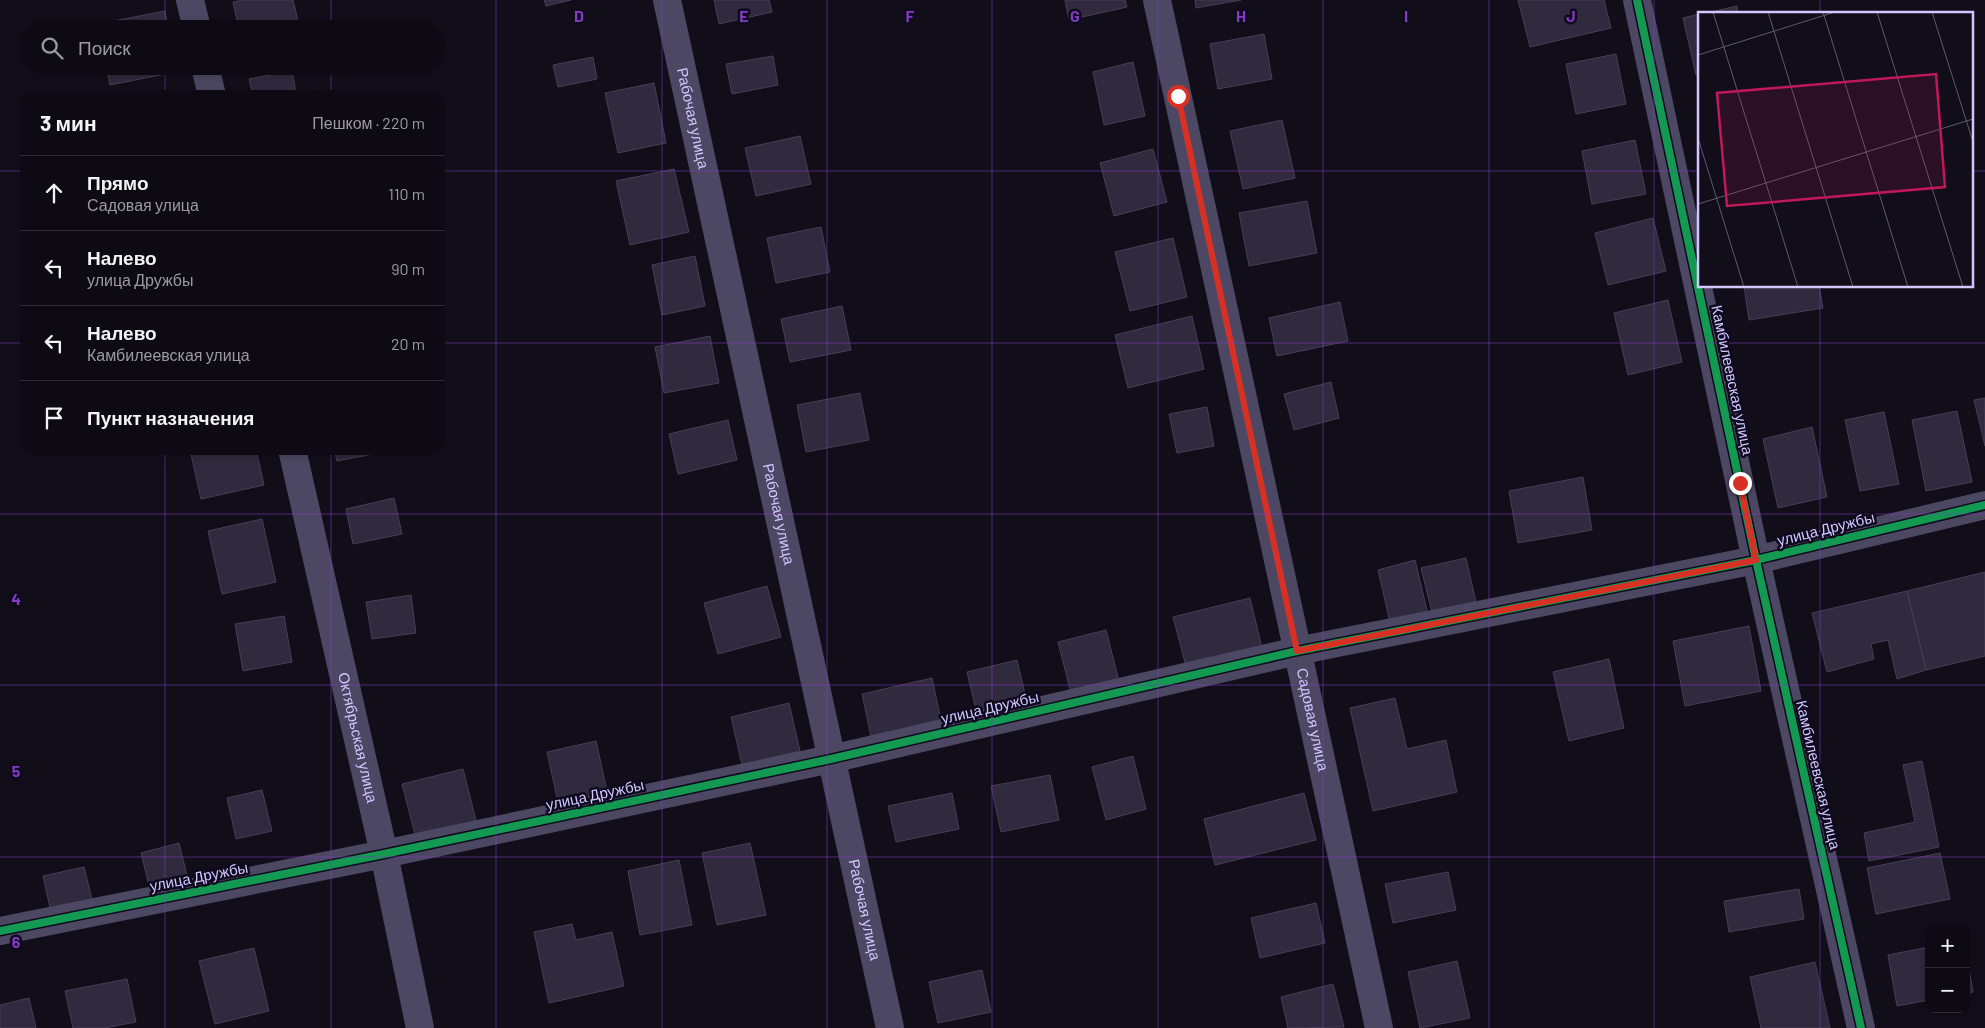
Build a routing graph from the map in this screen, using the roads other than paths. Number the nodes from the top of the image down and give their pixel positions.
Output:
1 (190, 0) edge
2 (667, 0) edge
3 (1157, 0) edge
4 (1637, 0) edge
5 (194, 20) edge
6 (207, 75) edge
7 (211, 90) edge
8 (1698, 287) edge
9 (1698, 288) edge
10 (293, 455) edge
11 (1985, 505) edge
12 (1756, 560) junction
13 (1297, 651) junction
14 (831, 759) junction
15 (384, 854) junction
16 (0, 931) edge
17 (420, 1028) edge
18 (890, 1028) edge
19 (1379, 1028) edge
20 (1860, 1028) edge

1 - 5 street
2 - 14 street, Рабочая улица
3 - 13 street, Садовая улица
4 - 8 street, Камбилеевская улица
6 - 7 street
9 - 12 street, Камбилеевская улица
10 - 15 street, Октябрьская улица
11 - 12 street, улица Дружбы
12 - 13 street, улица Дружбы
12 - 20 street, Камбилеевская улица
13 - 14 street, улица Дружбы
13 - 19 street, Садовая улица
14 - 15 street, улица Дружбы
14 - 18 street, Рабочая улица
15 - 16 street, улица Дружбы
15 - 17 street, Октябрьская улица

